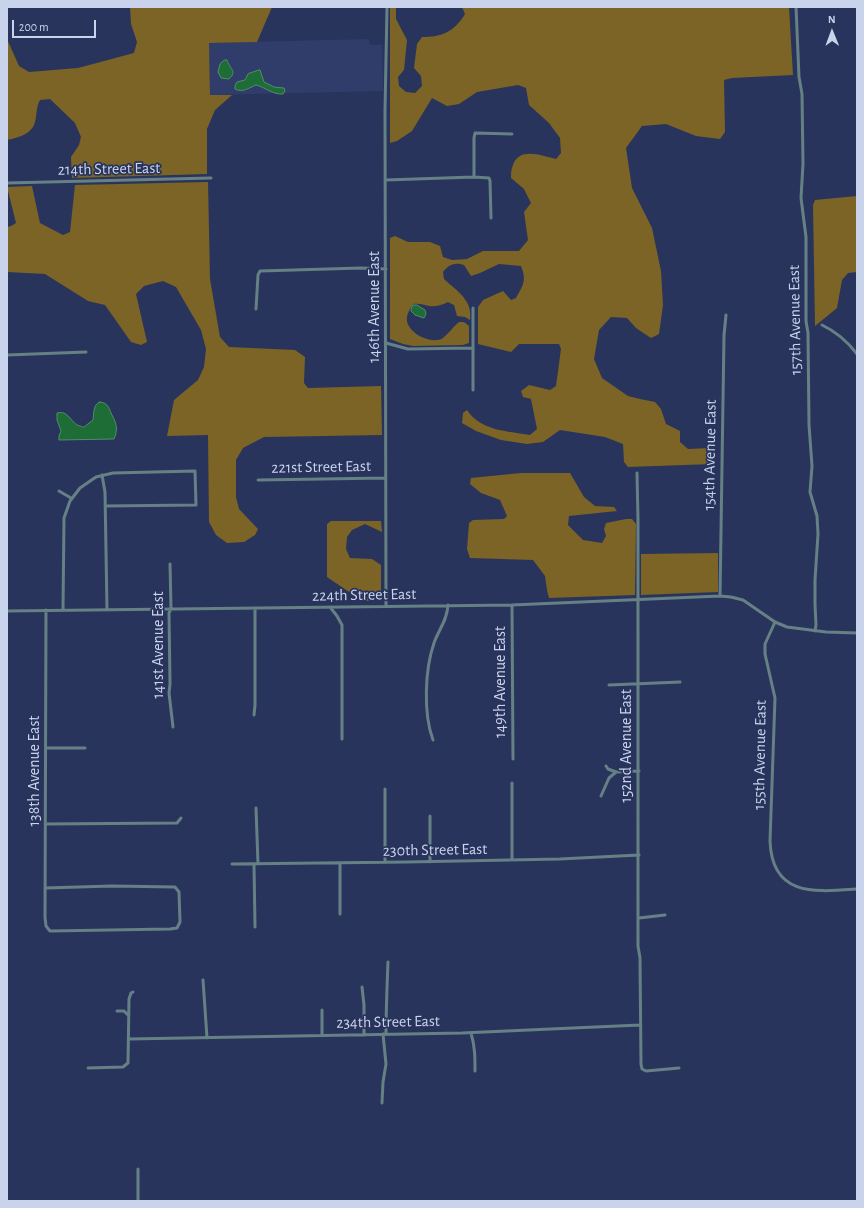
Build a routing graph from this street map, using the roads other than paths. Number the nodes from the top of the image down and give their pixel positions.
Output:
1 (387, 7) edge
2 (796, 7) edge
3 (512, 134) dead end
4 (474, 177) junction
5 (211, 178) dead end
6 (386, 180) junction
7 (7, 183) edge
8 (491, 218) dead end
9 (386, 269) junction
10 (473, 308) dead end
11 (256, 309) dead end
12 (726, 315) dead end
13 (822, 325) dead end
14 (386, 343) junction
15 (472, 348) junction
16 (86, 352) dead end
17 (857, 354) edge
18 (7, 355) edge
19 (473, 390) dead end
20 (637, 473) dead end
21 (102, 475) junction
22 (385, 478) junction
23 (258, 480) dead end
24 (59, 491) dead end
25 (71, 498) junction
26 (105, 506) junction
27 (170, 564) dead end
28 (720, 596) junction
29 (638, 600) junction
30 (448, 605) junction
31 (512, 605) junction
32 (386, 606) junction
33 (330, 607) junction
34 (255, 608) junction
35 (171, 609) junction
36 (46, 610) junction
37 (64, 610) junction
38 (107, 610) junction
39 (7, 611) edge
40 (775, 622) junction
41 (815, 631) junction
42 (857, 633) edge
43 (680, 682) dead end
44 (638, 684) junction
45 (609, 686) dead end
46 (254, 715) dead end
47 (173, 727) dead end
48 (342, 739) dead end
49 (432, 740) dead end
50 (46, 748) junction
51 (85, 748) dead end
52 (513, 759) dead end
53 (638, 771) junction
54 (616, 772) junction
55 (610, 776) junction
56 (512, 783) dead end
57 (385, 790) dead end
58 (601, 796) dead end
59 (256, 808) dead end
60 (430, 816) dead end
61 (181, 818) dead end
62 (46, 824) junction
63 (639, 855) junction
64 (512, 860) junction
65 (385, 862) junction
66 (430, 862) junction
67 (340, 863) junction
68 (232, 864) dead end
69 (256, 864) junction
70 (46, 888) junction
71 (857, 889) edge
72 (340, 914) dead end
73 (665, 915) dead end
74 (639, 918) junction
75 (255, 926) dead end
76 (388, 962) dead end
77 (203, 980) dead end
78 (362, 987) dead end
79 (133, 992) dead end
80 (322, 1010) dead end
81 (117, 1011) dead end
82 (128, 1015) junction
83 (640, 1025) junction
84 (471, 1033) junction
85 (385, 1034) junction
86 (322, 1035) junction
87 (364, 1035) junction
88 (207, 1038) junction
89 (129, 1039) junction
90 (88, 1068) dead end
91 (679, 1068) dead end
92 (475, 1071) dead end
93 (382, 1103) dead end
94 (138, 1169) dead end
95 (138, 1201) edge

1 - 6 street, 146th Avenue East
2 - 41 street, 157th Avenue East
3 - 4 street
4 - 6 street
4 - 8 street
5 - 7 street, 214th Street East
6 - 9 street, 146th Avenue East
9 - 11 street
9 - 14 street, 146th Avenue East
10 - 15 street
12 - 28 street, 154th Avenue East
13 - 17 street
14 - 15 street
14 - 22 street, 146th Avenue East
15 - 19 street
16 - 18 street
20 - 29 street, 152nd Avenue East
21 - 25 street
21 - 26 street
21 - 26 street
22 - 23 street, 221st Street East
22 - 32 street, 146th Avenue East
24 - 25 street
25 - 37 street
26 - 38 street
27 - 35 street, 141st Avenue East
28 - 29 street, 224th Street East
28 - 40 street, 224th Street East
29 - 31 street, 224th Street East
29 - 44 street, 152nd Avenue East
30 - 31 street, 224th Street East
30 - 32 street, 224th Street East
30 - 49 street
31 - 52 street, 149th Avenue East
32 - 33 street, 224th Street East
33 - 34 street, 224th Street East
33 - 48 street
34 - 35 street, 224th Street East
34 - 46 street
35 - 38 street, 224th Street East
35 - 47 street, 141st Avenue East
36 - 37 street, 224th Street East
36 - 39 street, 224th Street East
36 - 50 street, 138th Avenue East
37 - 38 street, 224th Street East
40 - 41 street, 224th Street East
40 - 71 street, 155th Avenue East
41 - 42 street, 224th Street East
43 - 44 street
44 - 45 street
44 - 53 street, 152nd Avenue East
50 - 51 street
50 - 62 street, 138th Avenue East
53 - 54 street
53 - 63 street, 152nd Avenue East
54 - 55 street
54 - 55 street
55 - 58 street
56 - 64 street
57 - 65 street
59 - 69 street
60 - 66 street
61 - 62 street
62 - 70 street, 138th Avenue East
63 - 64 street, 230th Street East
63 - 74 street, 152nd Avenue East
64 - 66 street, 230th Street East
65 - 66 street, 230th Street East
65 - 67 street, 230th Street East
67 - 69 street, 230th Street East
67 - 72 street
68 - 69 street, 230th Street East
69 - 75 street
70 - 70 street, 138th Avenue East
73 - 74 street
74 - 83 street, 152nd Avenue East
76 - 85 street
77 - 88 street
78 - 87 street
79 - 82 street
80 - 86 street
81 - 82 street
82 - 89 street
83 - 84 street, 234th Street East
83 - 91 street
84 - 85 street, 234th Street East
84 - 92 street
85 - 87 street, 234th Street East
85 - 93 street
86 - 87 street, 234th Street East
86 - 88 street, 234th Street East
88 - 89 street, 234th Street East
89 - 90 street
94 - 95 street

